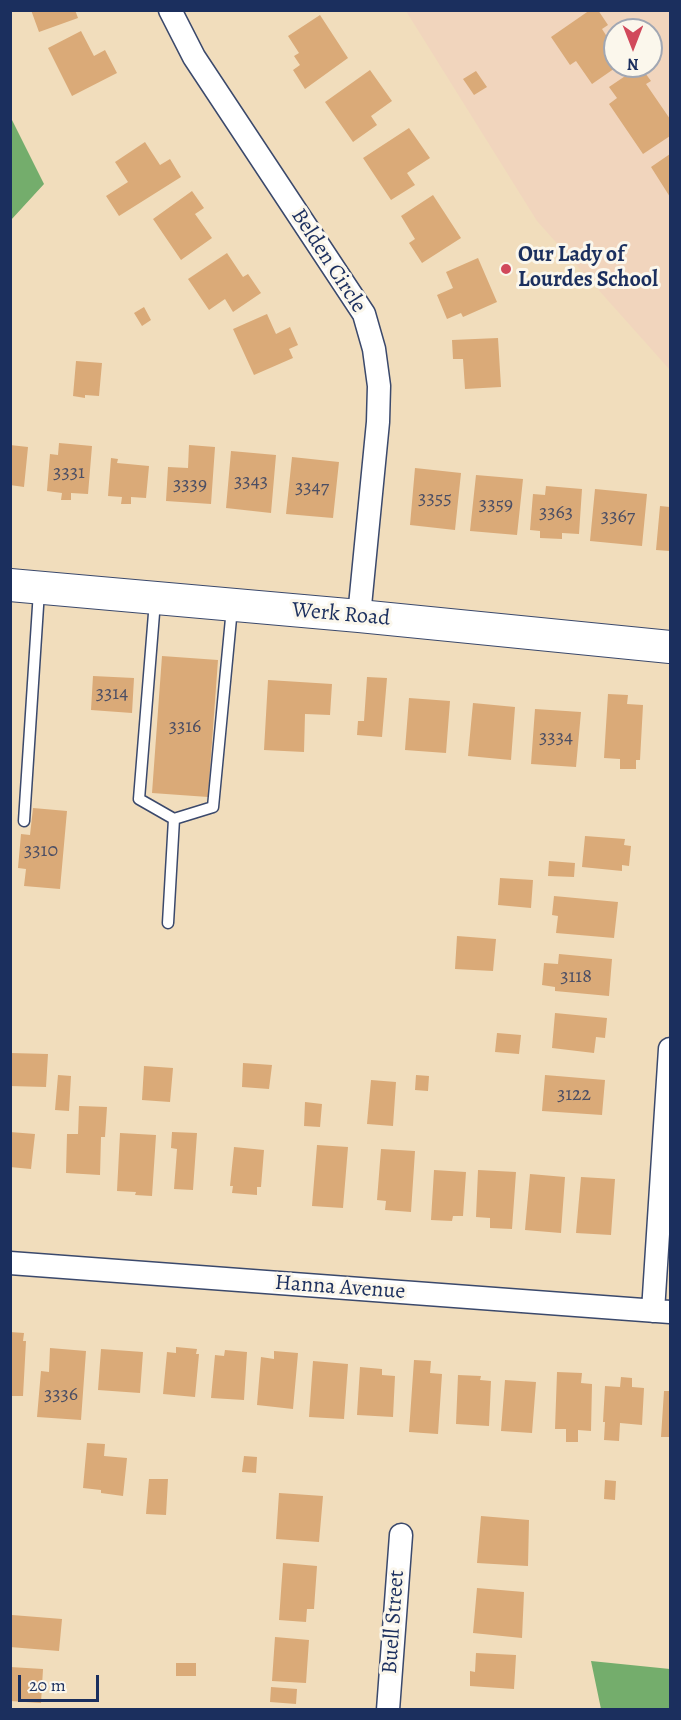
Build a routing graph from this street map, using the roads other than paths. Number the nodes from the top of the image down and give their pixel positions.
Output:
1 (170, 10) edge
2 (25, 586) edge
3 (155, 598) junction
4 (232, 605) junction
5 (359, 616) junction
6 (670, 647) edge
7 (174, 819) junction
8 (24, 821) dead end
9 (168, 923) dead end
10 (670, 1049) edge
11 (10, 1263) edge
12 (662, 1311) edge
13 (401, 1535) dead end
14 (388, 1710) edge

1 - 5 street, Belden Circle
2 - 3 main road, Werk Road
2 - 8 lane
3 - 4 main road, Werk Road
3 - 7 lane
4 - 5 main road, Werk Road
4 - 7 lane
5 - 6 main road, Werk Road
7 - 9 lane
10 - 12 street
11 - 12 street, Hanna Avenue
13 - 14 street, Buell Street

